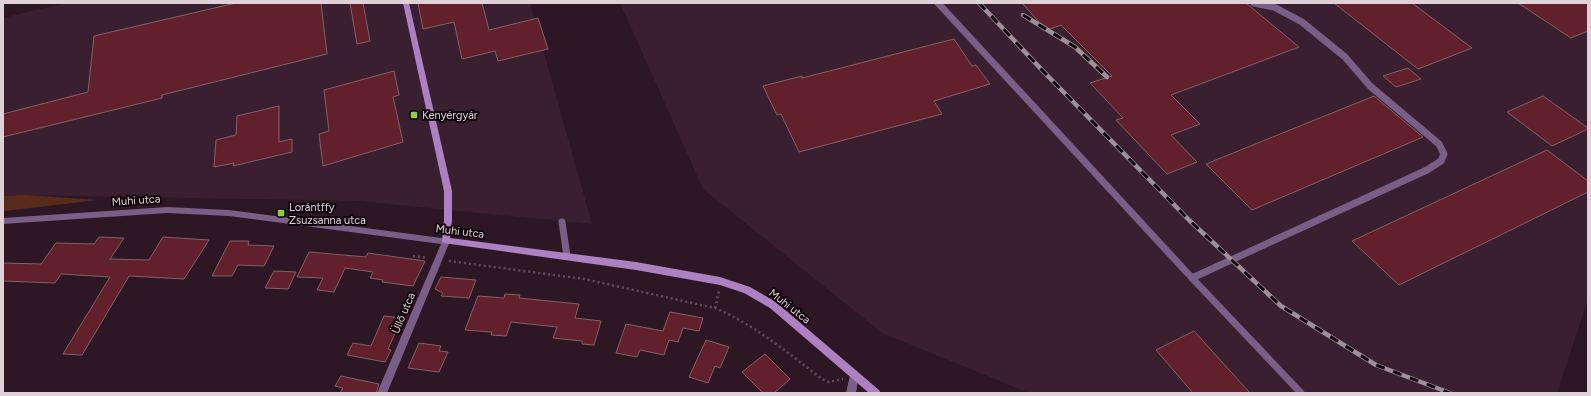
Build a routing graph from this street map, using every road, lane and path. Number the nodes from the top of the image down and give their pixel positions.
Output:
1 (406, 3) edge
2 (938, 3) edge
3 (1254, 3) edge
4 (3, 221) edge
5 (562, 222) dead end
6 (446, 241) junction
7 (567, 256) junction
8 (438, 260) junction
9 (1192, 278) junction
10 (720, 281) junction
11 (715, 308) junction
12 (854, 374) junction
13 (382, 393) edge
14 (851, 393) edge
15 (876, 393) edge
16 (1301, 393) edge

1 - 6 main road
2 - 9 lane
3 - 9 lane
4 - 6 street, Muhi utca
5 - 7 lane
6 - 7 main road, Muhi utca
6 - 8 street, Üllő utca
7 - 10 main road, Muhi utca
8 - 11 path
8 - 13 street, Üllő utca
9 - 16 lane
10 - 11 path
10 - 12 main road, Muhi utca
11 - 12 path
12 - 14 street
12 - 15 main road, Muhi utca

